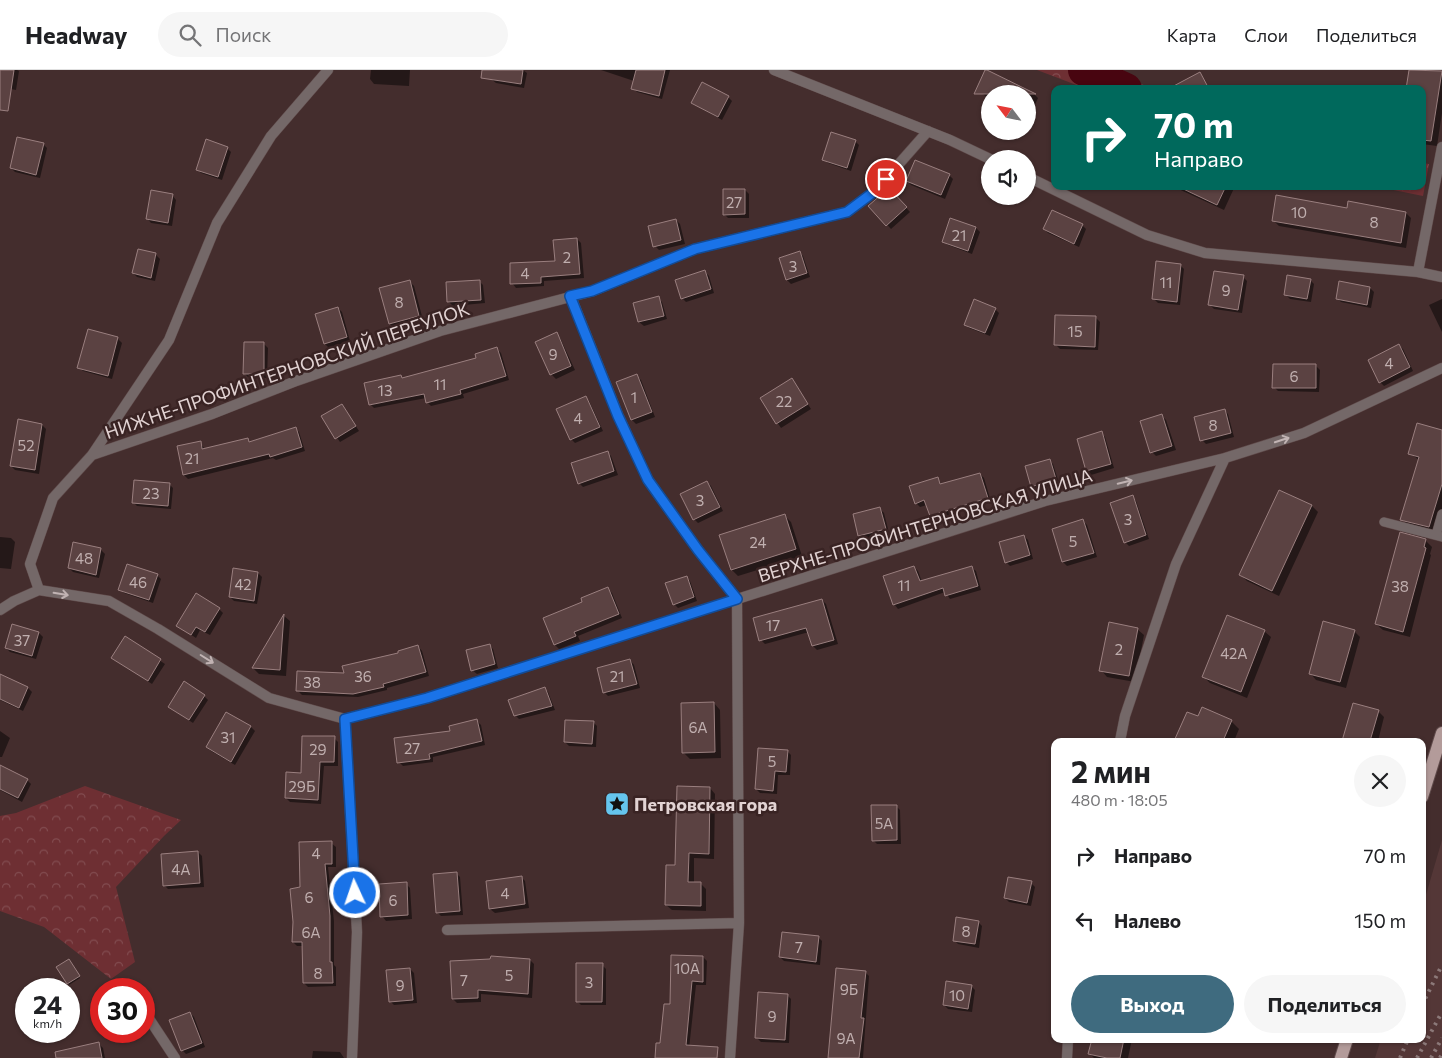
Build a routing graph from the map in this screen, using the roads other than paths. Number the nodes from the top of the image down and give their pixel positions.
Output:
1 (328, 70) edge
2 (774, 70) edge
3 (928, 131) junction
4 (1442, 147) edge
5 (981, 155) edge
6 (1036, 181) edge
7 (1051, 188) edge
8 (1055, 190) edge
9 (1418, 272) junction
10 (1442, 277) edge
11 (570, 296) junction
12 (1442, 368) edge
13 (92, 455) junction
14 (1225, 458) junction
15 (1442, 514) edge
16 (1384, 522) dead end
17 (1439, 536) edge
18 (39, 590) junction
19 (737, 599) junction
20 (0, 610) edge
21 (345, 719) junction
22 (1442, 733) edge
23 (1121, 738) edge
24 (1426, 784) edge
25 (739, 923) junction
26 (447, 930) dead end
27 (155, 1028) edge
28 (1068, 1043) edge
29 (1346, 1043) edge
30 (175, 1058) edge
31 (352, 1058) edge
32 (730, 1058) edge
33 (1067, 1058) edge
34 (1341, 1058) edge

1 - 13 street
2 - 3 street
3 - 5 street
3 - 11 street, НИЖНЕ-ПРОФИНТЕРНОВСКИЙ ПЕРЕУЛОК
4 - 9 street
6 - 7 street
8 - 9 street
9 - 10 street
11 - 13 street, НИЖНЕ-ПРОФИНТЕРНОВСКИЙ ПЕРЕУЛОК
11 - 19 street
14 -> 12 street, ВЕРХНЕ-ПРОФИНТЕРНОВСКАЯ УЛИЦА
13 - 18 street, НИЖНЕ-ПРОФИНТЕРНОВСКИЙ ПЕРЕУЛОК
19 -> 14 street, ВЕРХНЕ-ПРОФИНТЕРНОВСКАЯ УЛИЦА
14 - 23 street
15 - 17 lane
16 - 17 lane
18 - 20 street
18 -> 21 street, ВЕРХНЕ-ПРОФИНТЕРНОВСКАЯ УЛИЦА
19 - 21 street, ВЕРХНЕ-ПРОФИНТЕРНОВСКАЯ УЛИЦА
19 - 25 street
21 - 31 street
22 - 24 main road
25 - 26 street
25 - 32 street
27 - 30 street
28 - 33 street
29 - 34 main road

